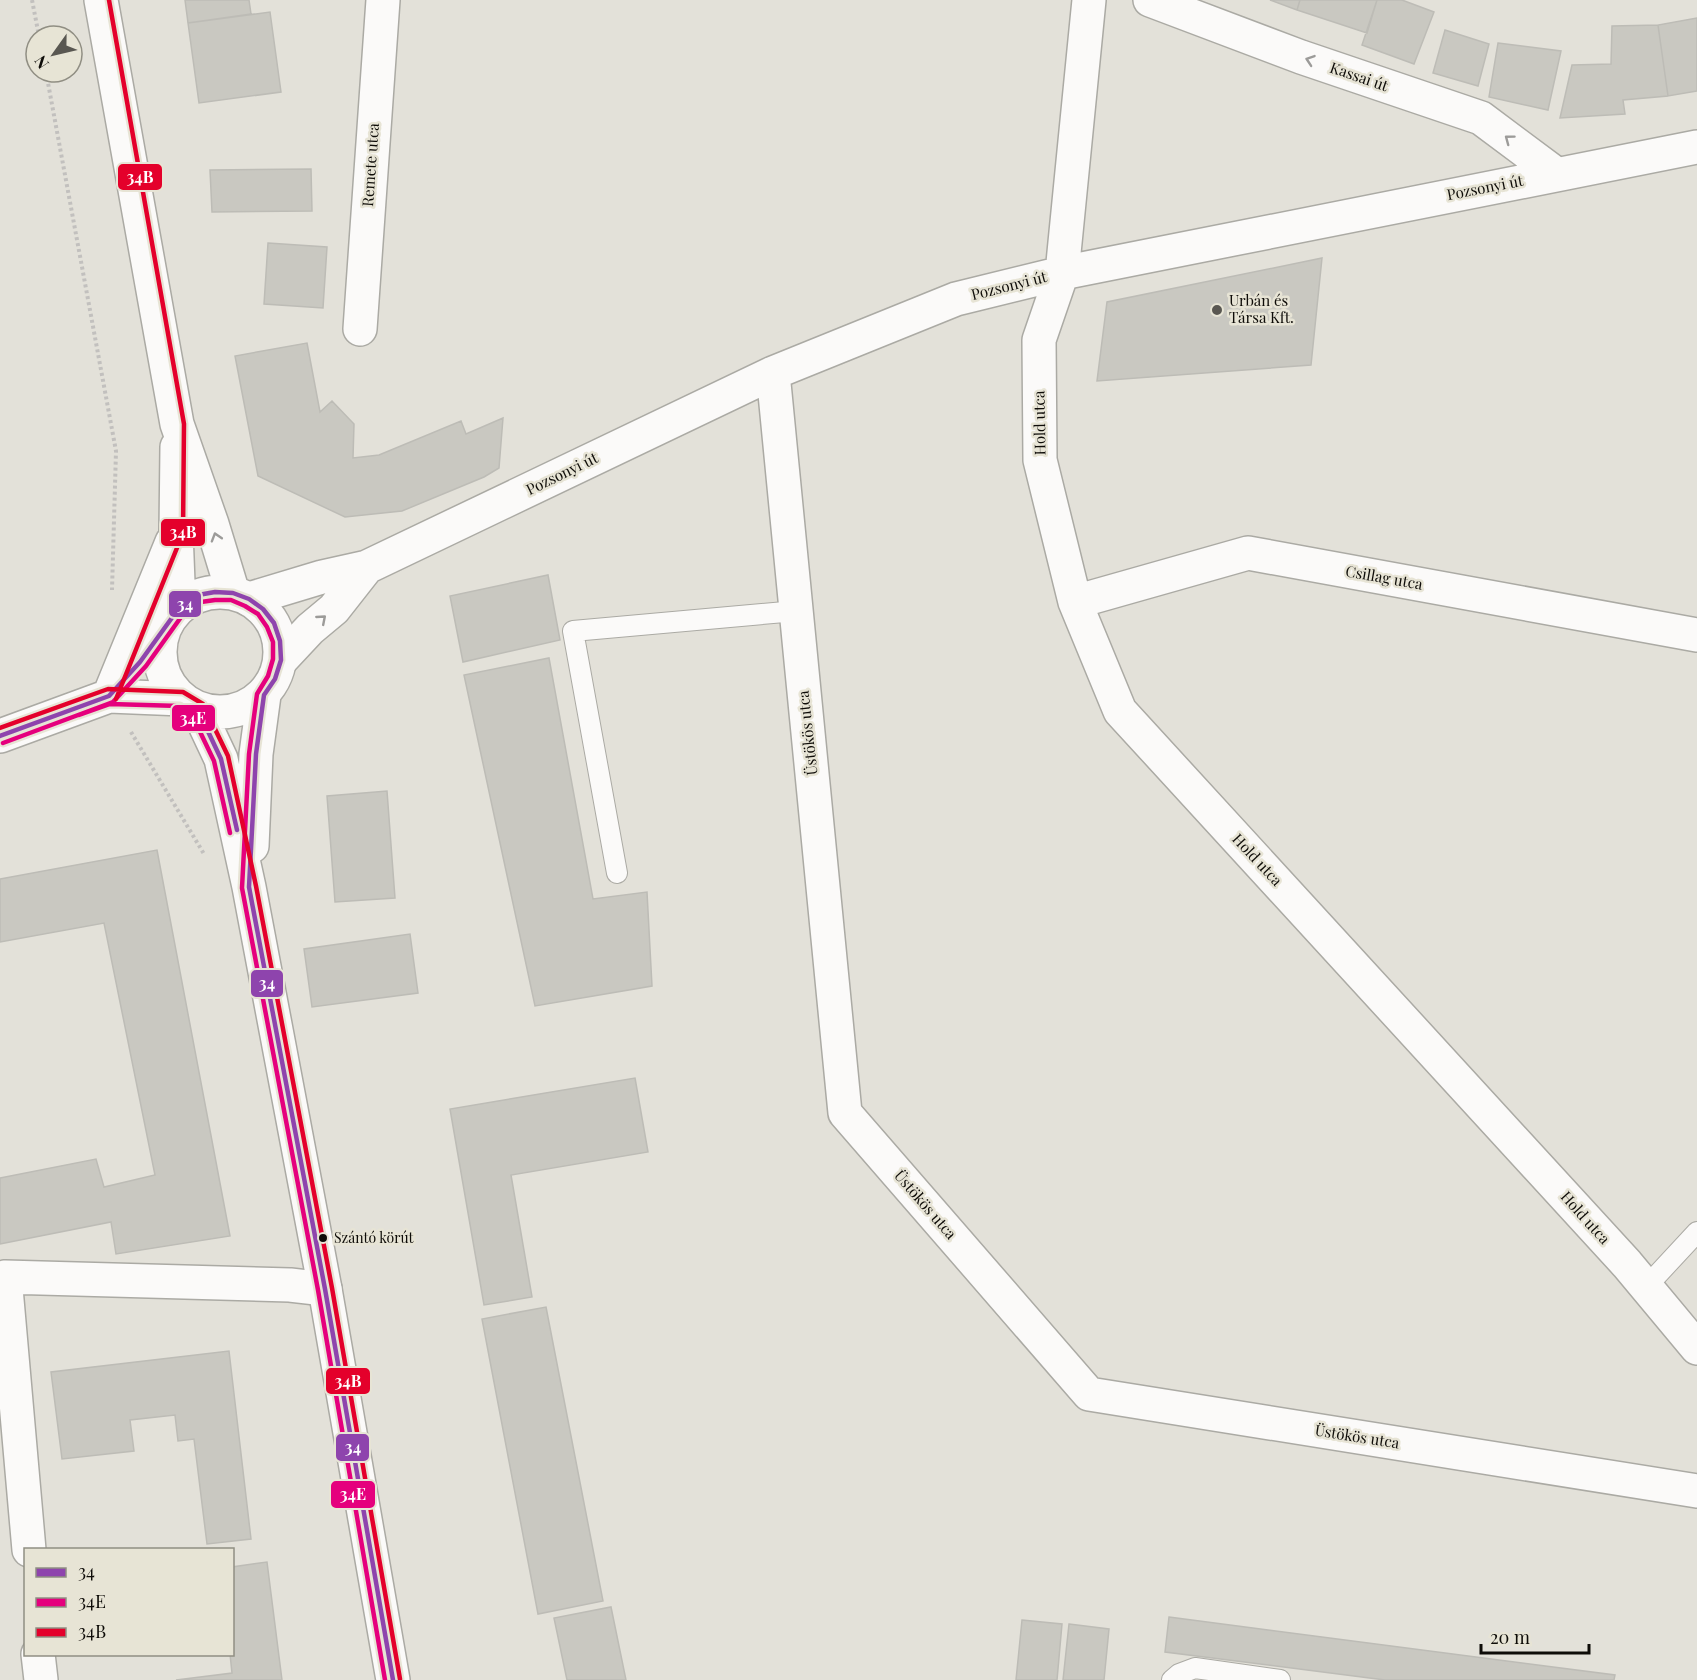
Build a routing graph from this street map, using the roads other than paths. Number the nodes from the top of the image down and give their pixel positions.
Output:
1 (101, 0) edge
2 (382, 0) edge
3 (1089, 0) edge
4 (1150, 0) edge
5 (1697, 147) edge
6 (1556, 174) junction
7 (1062, 273) junction
8 (360, 329) dead end
9 (773, 373) junction
10 (177, 424) junction
11 (176, 532) junction
12 (367, 567) junction
13 (241, 596) junction
14 (1075, 602) junction
15 (796, 611) junction
16 (172, 617) junction
17 (1697, 635) edge
18 (280, 660) junction
19 (264, 694) junction
20 (109, 696) junction
21 (189, 704) junction
22 (0, 736) edge
23 (617, 873) dead end
24 (249, 887) junction
25 (1697, 1232) edge
26 (3, 1277) edge
27 (1646, 1287) junction
28 (325, 1289) junction
29 (1697, 1348) edge
30 (1697, 1491) edge
31 (29, 1548) edge
32 (38, 1656) edge
33 (41, 1680) edge
34 (393, 1680) edge
35 (1172, 1680) edge
36 (1280, 1680) edge

1 - 10 street
2 - 8 street, Remete utca
3 - 7 street, Hold utca
6 -> 4 street, Kassai út
5 - 6 street, Pozsonyi út
6 - 7 street, Pozsonyi út
7 - 9 street, Pozsonyi út
7 - 14 street, Hold utca
9 - 12 street, Pozsonyi út
9 - 15 street, Üstökös utca
10 - 11 street
13 -> 10 street
11 - 16 street
11 - 20 street
12 - 13 street, Pozsonyi út
18 -> 12 street, Pozsonyi út
13 - 16 street
13 - 18 street
14 - 17 street, Csillag utca
14 - 27 street, Hold utca
15 - 23 lane
15 - 30 street, Üstökös utca
16 - 20 street
16 - 21 street
18 - 19 street
19 - 21 street
19 - 24 street
20 - 21 street
20 - 22 street
21 - 24 street
24 - 28 street
25 - 27 lane
26 - 28 street
26 - 31 street
27 - 29 street, Hold utca
28 - 34 street
32 - 33 street
35 - 36 lane

